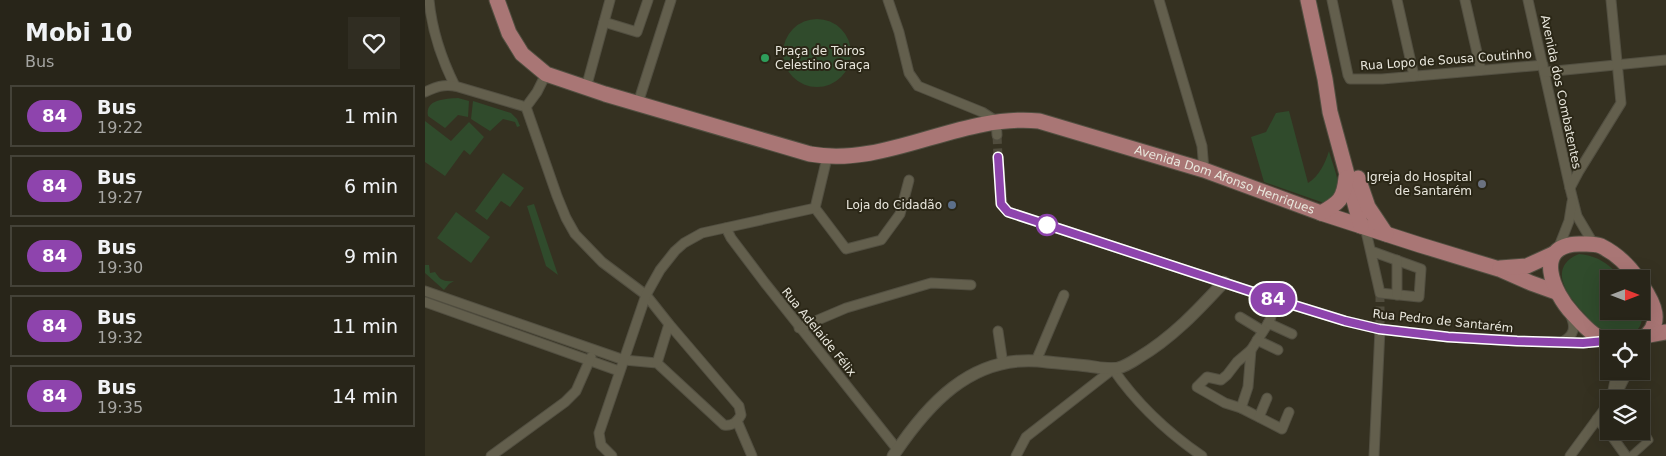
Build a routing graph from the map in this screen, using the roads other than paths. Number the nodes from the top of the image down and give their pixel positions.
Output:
1 (429, 0) edge
2 (497, 0) edge
3 (610, 0) edge
4 (648, 0) edge
5 (671, 0) edge
6 (888, 0) edge
7 (1159, 0) edge
8 (1308, 0) edge
9 (1332, 0) edge
10 (1397, 0) edge
11 (1465, 0) edge
12 (1528, 0) edge
13 (1611, 0) edge
14 (428, 18) edge
15 (604, 22) junction
16 (1666, 60) edge
17 (1618, 65) junction
18 (1544, 68) junction
19 (1481, 70) junction
20 (546, 74) junction
21 (1414, 76) junction
22 (1325, 79) junction
23 (455, 86) junction
24 (586, 88) junction
25 (425, 92) edge
26 (638, 103) junction
27 (526, 107) junction
28 (997, 128) junction
29 (998, 157) tunnel mouth
30 (827, 158) junction
31 (1204, 170) junction
32 (1347, 175) junction
33 (909, 180) dead end
34 (1570, 188) junction
35 (1573, 199) junction
36 (815, 208) junction
37 (1321, 213) junction
38 (1363, 226) junction
39 (726, 228) junction
40 (1386, 234) junction
41 (1593, 243) junction
42 (1371, 251) junction
43 (1556, 252) junction
44 (1397, 260) junction
45 (1499, 269) junction
46 (1630, 270) edge
47 (1223, 282) junction
48 (971, 285) dead end
49 (425, 291) edge
50 (1556, 292) junction
51 (1650, 293) edge
52 (647, 295) junction
53 (1064, 295) dead end
54 (1397, 295) junction
55 (1650, 298) edge
56 (1277, 300) junction
57 (425, 302) edge
58 (1666, 304) edge
59 (1566, 307) junction
60 (1240, 317) dead end
61 (669, 324) junction
62 (1266, 327) junction
63 (799, 328) junction
64 (1379, 329) junction
65 (1650, 330) edge
66 (998, 331) dead end
67 (1666, 332) edge
68 (1292, 334) dead end
69 (1600, 337) edge
70 (1650, 337) edge
71 (1257, 340) junction
72 (1562, 342) junction
73 (1600, 342) edge
74 (594, 350) junction
75 (1251, 350) junction
76 (1278, 350) dead end
77 (623, 360) junction
78 (590, 361) junction
79 (1037, 361) junction
80 (657, 364) junction
81 (1003, 364) junction
82 (1113, 369) junction
83 (619, 371) junction
84 (1624, 380) edge
85 (1619, 389) edge
86 (1267, 398) dead end
87 (1241, 408) junction
88 (1289, 412) dead end
89 (1600, 415) edge
90 (1259, 417) junction
91 (1597, 419) junction
92 (737, 421) junction
93 (1649, 440) edge
94 (895, 453) edge
95 (491, 456) edge
96 (612, 456) edge
97 (752, 456) edge
98 (1016, 456) edge
99 (1202, 456) edge
100 (1374, 456) edge
101 (1570, 456) edge
102 (1626, 456) edge
103 (1631, 456) edge

1 - 14 street
2 - 20 main road
3 - 15 street
4 - 15 street
5 - 26 street
6 - 28 street
7 - 31 street
8 - 22 main road
9 - 21 street, Rua Lopo de Sousa Coutinho
10 - 21 street
11 - 19 street
12 - 18 street, Avenida dos Combatentes
13 - 17 street
14 - 23 street
15 - 24 street
16 - 17 street, Rua Lopo de Sousa Coutinho
17 - 18 street, Rua Lopo de Sousa Coutinho
17 - 34 street
18 - 19 street, Rua Lopo de Sousa Coutinho
18 - 34 street, Avenida dos Combatentes
19 - 21 street, Rua Lopo de Sousa Coutinho
20 - 24 main road, Avenida Dom Afonso Henriques
20 - 27 street
22 - 32 main road
22 - 40 main road
23 - 25 street
23 - 27 street
24 - 26 main road, Avenida Dom Afonso Henriques
26 - 30 main road, Avenida Dom Afonso Henriques
27 - 52 street
28 - 30 main road, Avenida Dom Afonso Henriques
28 - 31 main road, Avenida Dom Afonso Henriques
29 - 47 street, Rua Pedro de Santarém
30 - 36 street
31 - 37 main road, Avenida Dom Afonso Henriques
32 - 37 main road
32 - 38 main road
33 - 36 street
34 - 35 street, Avenida dos Combatentes
35 - 41 street, Avenida dos Combatentes
35 - 43 street
36 - 39 street
37 - 38 main road, Avenida Dom Afonso Henriques
38 - 40 main road, Avenida Dom Afonso Henriques
38 - 42 street
39 - 52 street
39 - 63 street, Rua Adelaide Félix
40 - 45 main road, Avenida Dom Afonso Henriques
41 - 43 main road, Avenida Dom Afonso Henriques
41 - 46 main road
42 - 44 street
42 - 54 street
43 - 45 main road, Avenida Dom Afonso Henriques
43 - 50 main road
44 - 54 street
44 - 54 street
45 - 50 main road, Avenida Dom Afonso Henriques
47 - 56 street, Rua Pedro de Santarém
47 - 82 street
48 - 63 street
49 - 74 street
50 - 59 main road
51 - 58 main road
52 - 61 street
52 - 77 street
53 - 79 street
55 - 65 main road
56 - 62 street
56 - 64 street, Rua Pedro de Santarém
57 - 78 street
59 - 69 main road
59 - 72 street
60 - 62 street
61 - 80 street
61 - 92 street
62 - 68 street
62 - 71 street
63 - 94 street, Rua Adelaide Félix
64 - 72 street, Rua Pedro de Santarém
64 - 100 street
66 - 81 street
67 - 70 main road
71 - 75 street
71 - 76 street
72 - 73 street, Rua Pedro de Santarém
74 - 77 street
74 - 78 street
75 - 87 street
75 - 87 street
77 - 80 street
77 - 83 street
78 - 83 street
78 - 95 street
79 - 81 street
79 - 82 street
80 - 92 street
81 - 94 street
82 - 98 street
82 - 99 street
83 - 96 street
84 - 85 street
86 - 90 street
87 - 90 street
88 - 90 street
89 - 91 street
91 - 101 street
91 - 102 street
92 - 97 street
93 - 103 street

